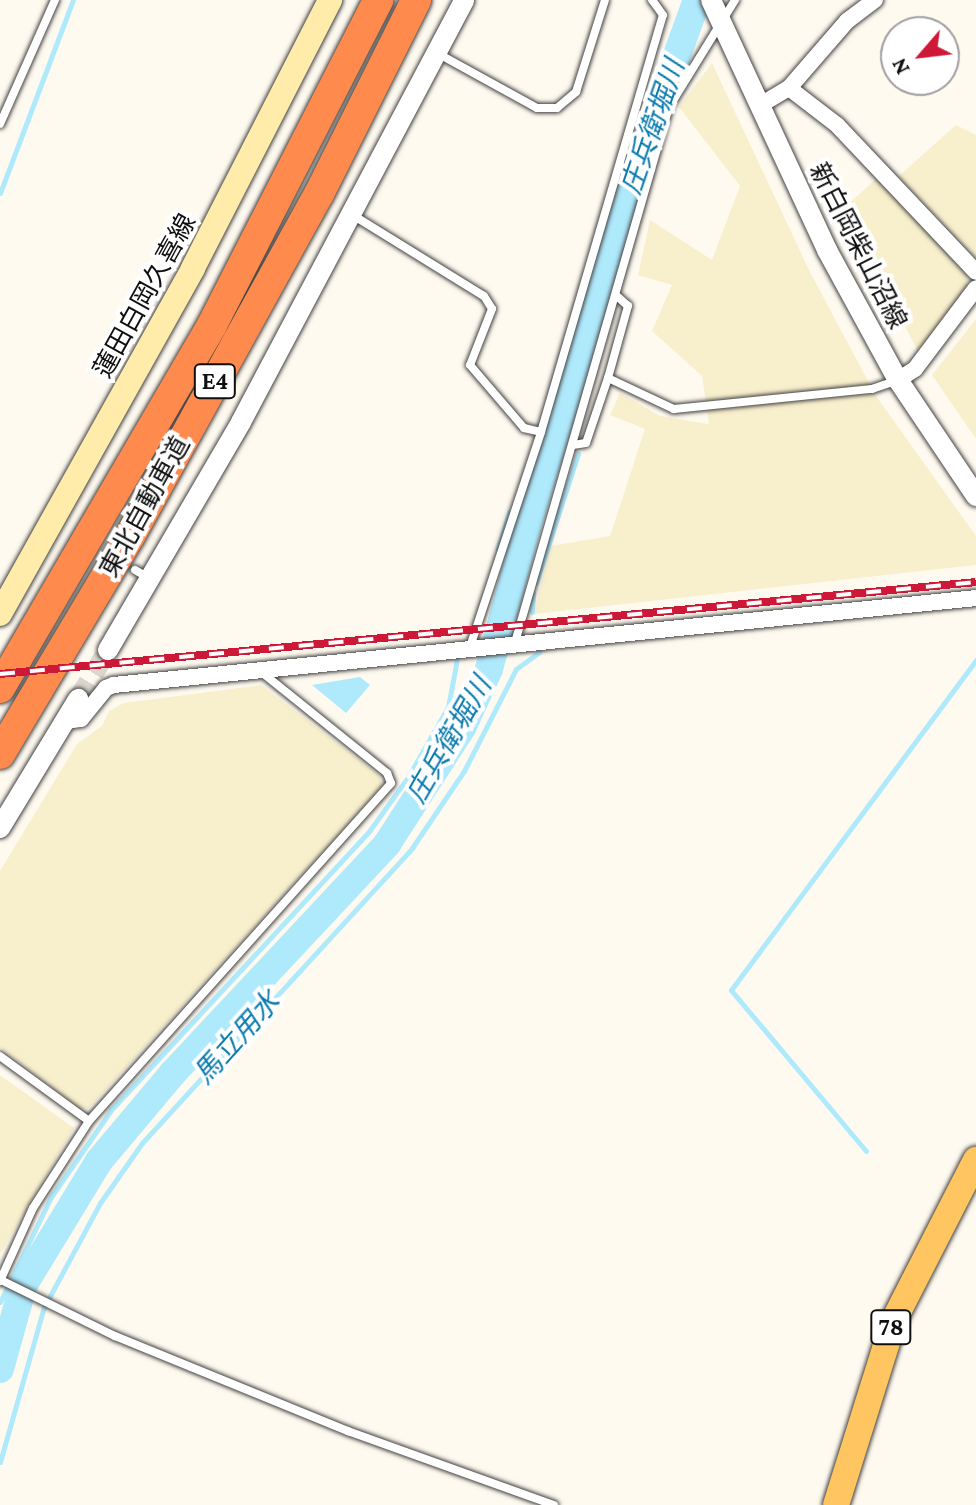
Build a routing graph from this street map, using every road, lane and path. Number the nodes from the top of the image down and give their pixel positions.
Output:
1 (55, 0) edge
2 (330, 0) edge
3 (378, 0) edge
4 (416, 0) edge
5 (464, 0) edge
6 (605, 0) edge
7 (652, 0) edge
8 (875, 0) edge
9 (721, 7) edge
10 (437, 53) junction
11 (789, 88) junction
12 (762, 104) junction
13 (0, 124) edge
14 (350, 214) junction
15 (976, 272) edge
16 (976, 288) edge
17 (617, 296) junction
18 (608, 378) junction
19 (898, 380) junction
20 (541, 432) junction
21 (573, 445) junction
22 (976, 496) edge
23 (976, 598) edge
24 (0, 614) edge
25 (510, 647) junction
26 (108, 650) tunnel mouth
27 (472, 650) junction
28 (260, 670) junction
29 (0, 688) edge
30 (78, 699) tunnel mouth
31 (66, 721) junction
32 (0, 754) edge
33 (0, 828) edge
34 (0, 1056) edge
35 (89, 1121) junction
36 (976, 1160) edge
37 (0, 1280) edge
38 (554, 1505) edge
39 (836, 1505) edge

1 - 13 lane
2 - 24 main road, 蓮田白岡久喜線
3 - 29 highway, 東北自動車道 / E4
4 - 32 highway, 東北自動車道 / E4
5 - 10 street
6 - 10 lane
7 - 20 lane
8 - 11 street
9 - 12 street, 新白岡柴山沼線
9 - 17 lane
10 - 14 street
11 - 12 street
11 - 15 street
12 - 19 street, 新白岡柴山沼線
14 - 20 lane
14 - 26 street
16 - 19 street
17 - 18 lane
17 - 21 lane
18 - 19 lane
18 - 21 lane
19 - 22 street, 新白岡柴山沼線
20 - 27 lane
21 - 25 lane
23 - 25 street
25 - 27 street
27 - 28 street
28 - 31 street
28 - 35 lane
30 - 31 street
31 - 33 street
34 - 35 lane
35 - 37 lane
36 - 39 main road, 78
37 - 38 lane

